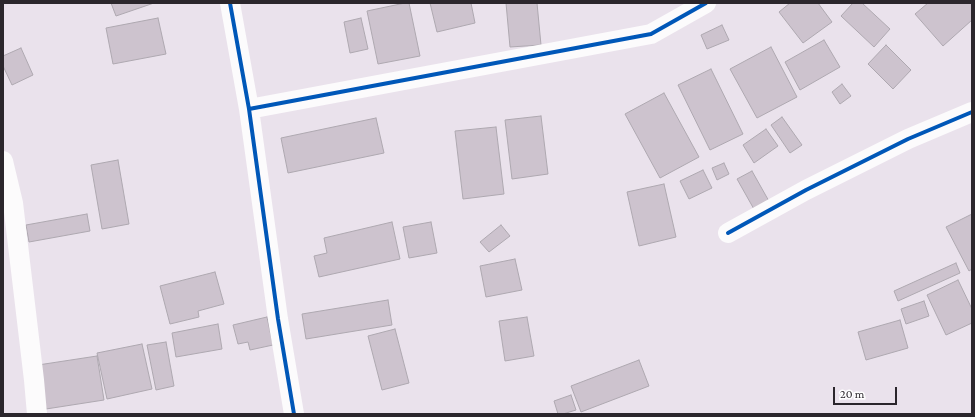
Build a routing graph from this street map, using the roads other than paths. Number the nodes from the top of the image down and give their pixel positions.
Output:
1 (230, 3) edge
2 (706, 3) edge
3 (249, 109) junction
4 (972, 112) edge
5 (3, 160) edge
6 (728, 233) dead end
7 (37, 414) edge
8 (294, 414) edge

1 - 3 street
2 - 3 street
3 - 8 street
4 - 6 street
5 - 7 street

